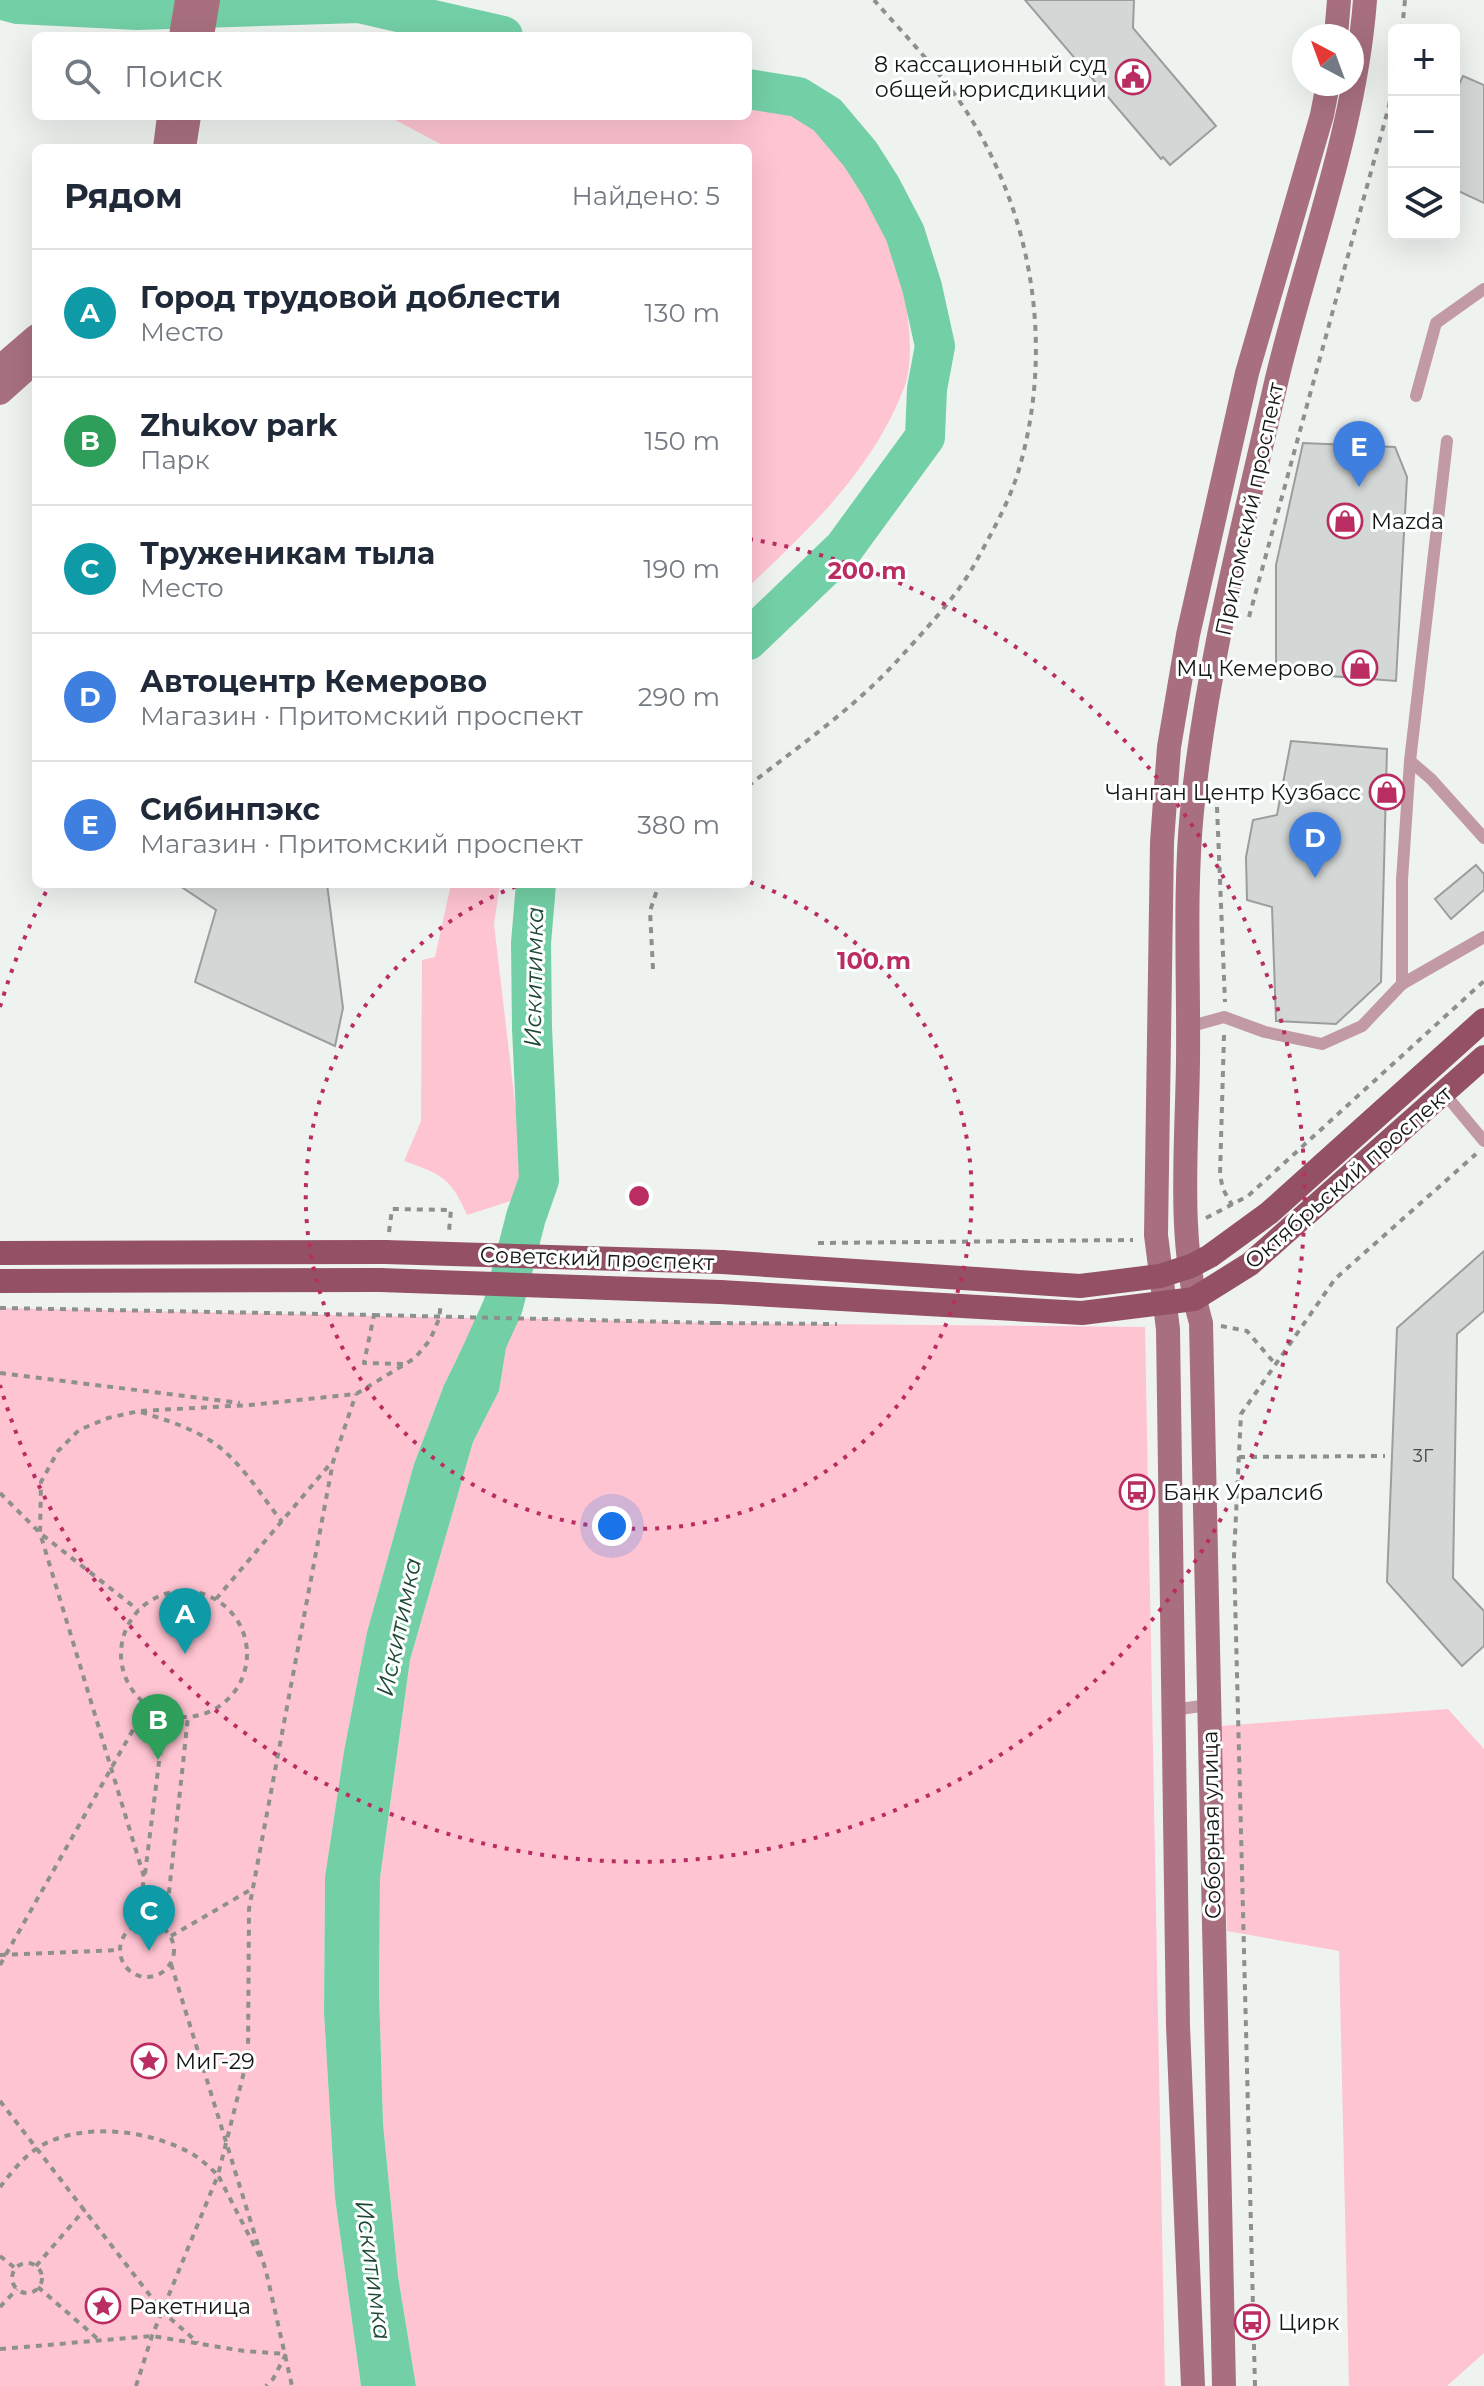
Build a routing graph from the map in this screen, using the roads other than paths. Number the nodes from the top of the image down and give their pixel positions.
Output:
1 (187, 0) edge
2 (208, 0) edge
3 (1339, 0) edge
4 (1365, 0) edge
5 (1337, 24) edge
6 (182, 32) edge
7 (203, 32) edge
8 (1326, 96) edge
9 (1484, 289) edge
10 (32, 339) edge
11 (32, 365) edge
12 (0, 367) edge
13 (0, 393) edge
14 (1416, 396) dead end
15 (1447, 441) dead end
16 (1410, 761) junction
17 (1484, 838) edge
18 (1484, 937) edge
19 (1402, 984) junction
20 (1484, 1020) edge
21 (1188, 1027) junction
22 (1484, 1057) edge
23 (1444, 1093) junction
24 (1484, 1144) edge
25 (0, 1253) edge
26 (1191, 1266) junction
27 (1160, 1276) junction
28 (0, 1281) edge
29 (1194, 1299) junction
30 (1163, 1303) junction
31 (1208, 1705) junction
32 (1173, 1710) junction
33 (1193, 2386) edge
34 (1224, 2386) edge

1 - 6 main road
2 - 7 main road
3 - 5 main road
4 - 21 main road, Притомский проспект
8 - 27 main road, Притомский проспект
9 - 14 lane
10 - 12 main road
11 - 13 main road
15 - 16 lane
16 - 17 lane
16 - 19 lane
18 - 19 lane
19 - 21 lane
20 - 26 main road, Октябрьский проспект
21 - 26 main road, Притомский проспект
22 - 23 main road, Октябрьский проспект
23 - 24 lane
23 - 29 main road, Октябрьский проспект
25 - 27 main road, Советский проспект, bridge
26 - 27 main road, Советский проспект
26 - 29 main road, Соборная улица
27 - 30 main road, Притомский проспект
28 - 30 main road, Советский проспект, bridge
29 - 30 main road, Октябрьский проспект
29 - 31 main road, Соборная улица
30 - 32 main road, Соборная улица
31 - 32 lane
31 - 34 main road, Соборная улица
32 - 33 main road, Соборная улица

